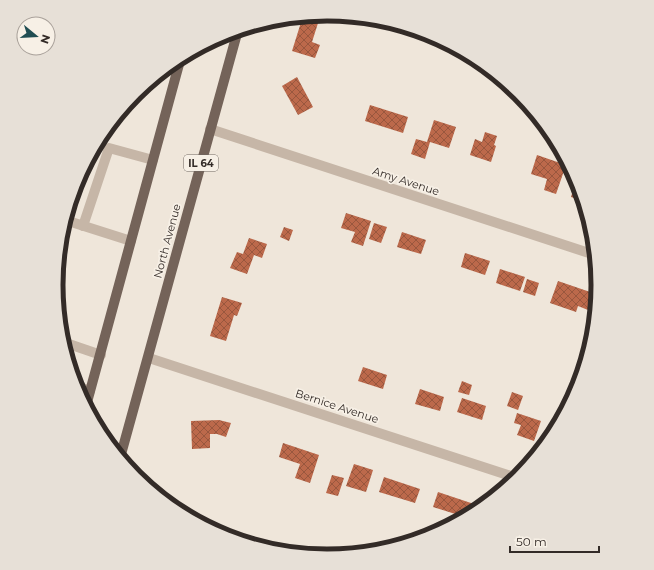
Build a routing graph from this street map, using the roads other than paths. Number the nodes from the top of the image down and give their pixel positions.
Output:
1 (236, 37) edge
2 (180, 65) edge
3 (210, 129) junction
4 (153, 160) junction
5 (71, 222) edge
6 (83, 226) junction
7 (131, 242) junction
8 (589, 253) edge
9 (70, 344) edge
10 (101, 355) junction
11 (149, 358) junction
12 (84, 389) edge
13 (90, 391) junction
14 (88, 398) edge
15 (122, 451) edge
16 (510, 476) edge

1 - 3 main road, North Avenue / IL 64
2 - 4 main road
3 - 8 street, Amy Avenue
3 - 11 main road, North Avenue / IL 64
4 - 6 street
4 - 7 main road
5 - 6 street
6 - 7 street
7 - 10 main road
9 - 10 street
10 - 13 main road
11 - 15 main road, North Avenue / IL 64
11 - 16 street, Bernice Avenue
12 - 13 street
13 - 14 main road

